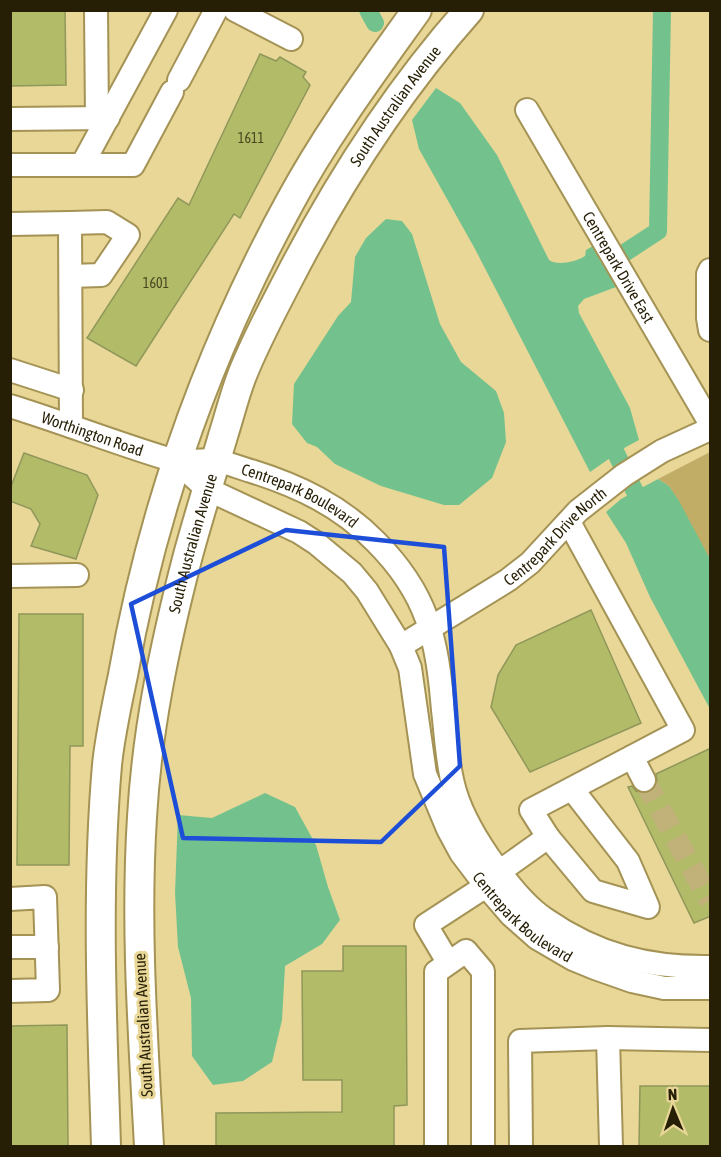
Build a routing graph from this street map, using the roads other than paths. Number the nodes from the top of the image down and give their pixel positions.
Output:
1 (96, 10) edge
2 (166, 10) edge
3 (216, 10) edge
4 (235, 10) edge
5 (417, 10) edge
6 (469, 10) edge
7 (291, 39) dead end
8 (527, 110) dead end
9 (103, 118) junction
10 (10, 119) edge
11 (10, 165) edge
12 (82, 165) junction
13 (70, 223) junction
14 (10, 224) edge
15 (711, 270) edge
16 (71, 276) junction
17 (711, 330) edge
18 (10, 370) edge
19 (72, 390) junction
20 (10, 406) edge
21 (711, 423) edge
22 (71, 426) junction
23 (711, 429) edge
24 (215, 460) junction
25 (176, 461) junction
26 (207, 489) junction
27 (573, 516) junction
28 (77, 575) dead end
29 (10, 576) edge
30 (431, 627) junction
31 (400, 646) junction
32 (632, 757) junction
33 (644, 780) tunnel mouth
34 (572, 789) junction
35 (548, 837) junction
36 (492, 879) junction
37 (10, 899) edge
38 (10, 947) edge
39 (47, 947) junction
40 (448, 962) junction
41 (711, 967) edge
42 (711, 988) edge
43 (10, 992) edge
44 (609, 1038) junction
45 (711, 1040) edge
46 (106, 1146) edge
47 (149, 1146) edge
48 (436, 1146) edge
49 (483, 1146) edge
50 (521, 1146) edge
51 (611, 1146) edge

1 - 9 street
2 - 9 street
3 - 12 street
4 - 7 street
5 - 25 main road
6 - 24 main road, South Australian Avenue
8 - 21 street, Centrepark Drive East
9 - 10 street
9 - 12 street
11 - 12 street
13 - 14 street
13 - 16 street
13 - 16 street
15 - 17 street
16 - 19 street
18 - 19 street
19 - 22 street
20 - 22 street, Worthington Road
22 - 25 street, Worthington Road
23 - 27 street, Centrepark Drive North
24 - 25 street, Centrepark Boulevard
24 - 26 main road, South Australian Avenue
24 - 30 street, Centrepark Boulevard
25 - 26 street, Centrepark Boulevard
25 - 46 main road
26 - 31 street, Centrepark Boulevard
26 - 47 main road, South Australian Avenue
27 - 30 street, Centrepark Drive North
27 - 32 street
28 - 29 street
30 - 31 street, Centrepark Drive North
30 - 36 street, Centrepark Boulevard
31 - 36 street, Centrepark Boulevard
32 - 33 street
32 - 34 street
34 - 35 street
34 - 35 street
35 - 36 street
36 - 40 street
36 - 41 street, Centrepark Boulevard
36 - 42 street, Centrepark Boulevard
37 - 39 street
38 - 39 street
39 - 43 street
40 - 48 street
40 - 49 street
44 - 45 street
44 - 50 street
44 - 51 street

